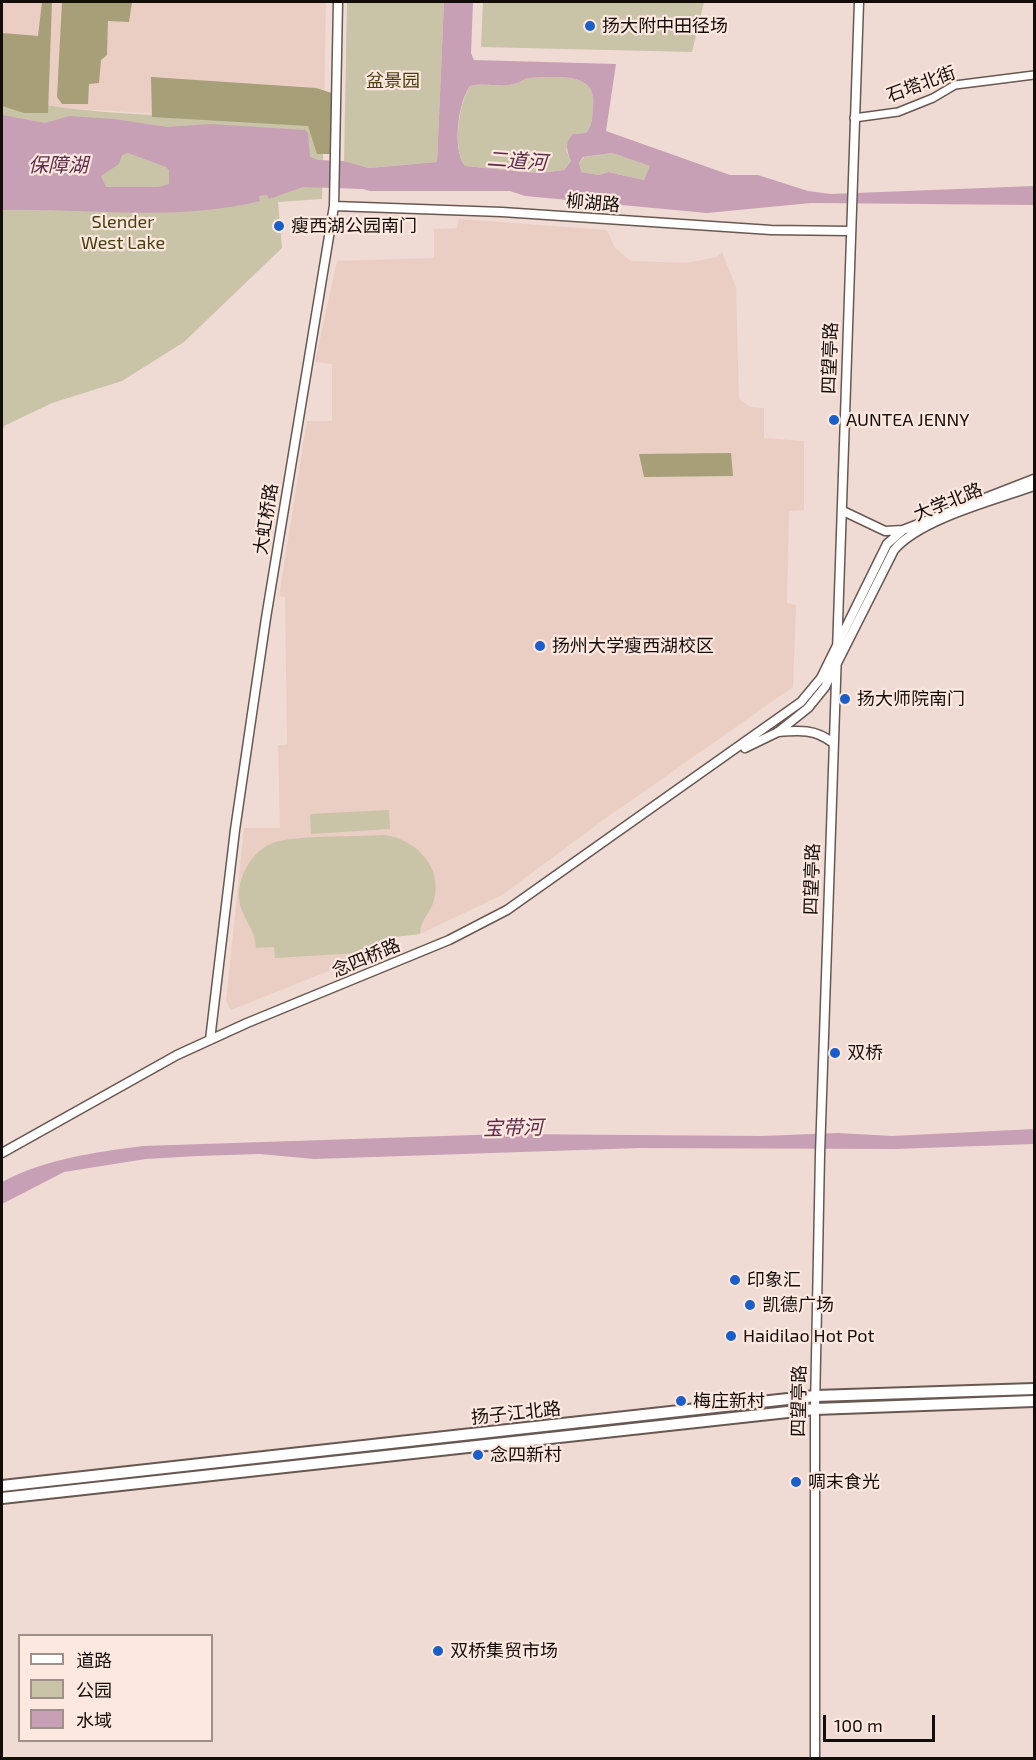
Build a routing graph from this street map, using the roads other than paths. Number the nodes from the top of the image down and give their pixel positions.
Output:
1 (338, 2) edge
2 (859, 2) edge
3 (1035, 75) edge
4 (854, 118) junction
5 (334, 206) junction
6 (850, 231) junction
7 (1035, 479) edge
8 (1035, 486) edge
9 (843, 511) junction
10 (903, 530) junction
11 (838, 638) junction
12 (837, 661) junction
13 (778, 732) junction
14 (833, 742) junction
15 (723, 759) junction
16 (210, 1040) junction
17 (2, 1153) edge
18 (1035, 1389) edge
19 (815, 1396) junction
20 (1035, 1401) edge
21 (814, 1409) junction
22 (2, 1486) edge
23 (2, 1498) edge
24 (815, 1758) edge

1 - 5 street, 大虹桥路
2 - 4 street, 四望亭路
3 - 4 street, 石塔北街
4 - 6 street, 四望亭路
5 - 6 street, 柳湖路
5 - 16 street, 大虹桥路
6 - 9 street, 四望亭路
7 - 10 street, 大学北路
8 - 12 street, 大学北路
9 - 10 street
9 - 11 street, 四望亭路
10 - 11 street, 大学北路
11 - 12 street, 四望亭路
11 - 15 street, 念四桥路
12 - 13 street, 念四桥路
12 - 14 street, 四望亭路
13 - 14 street
13 - 15 street, 念四桥路
14 - 19 street, 四望亭路
15 - 16 street, 念四桥路
16 - 17 street, 念四桥路
18 - 19 main road, 扬子江北路
19 - 21 street, 四望亭路
19 - 22 main road, 扬子江北路
20 - 21 main road, 扬子江北路
21 - 23 main road, 扬子江北路
21 - 24 street, 四望亭路

